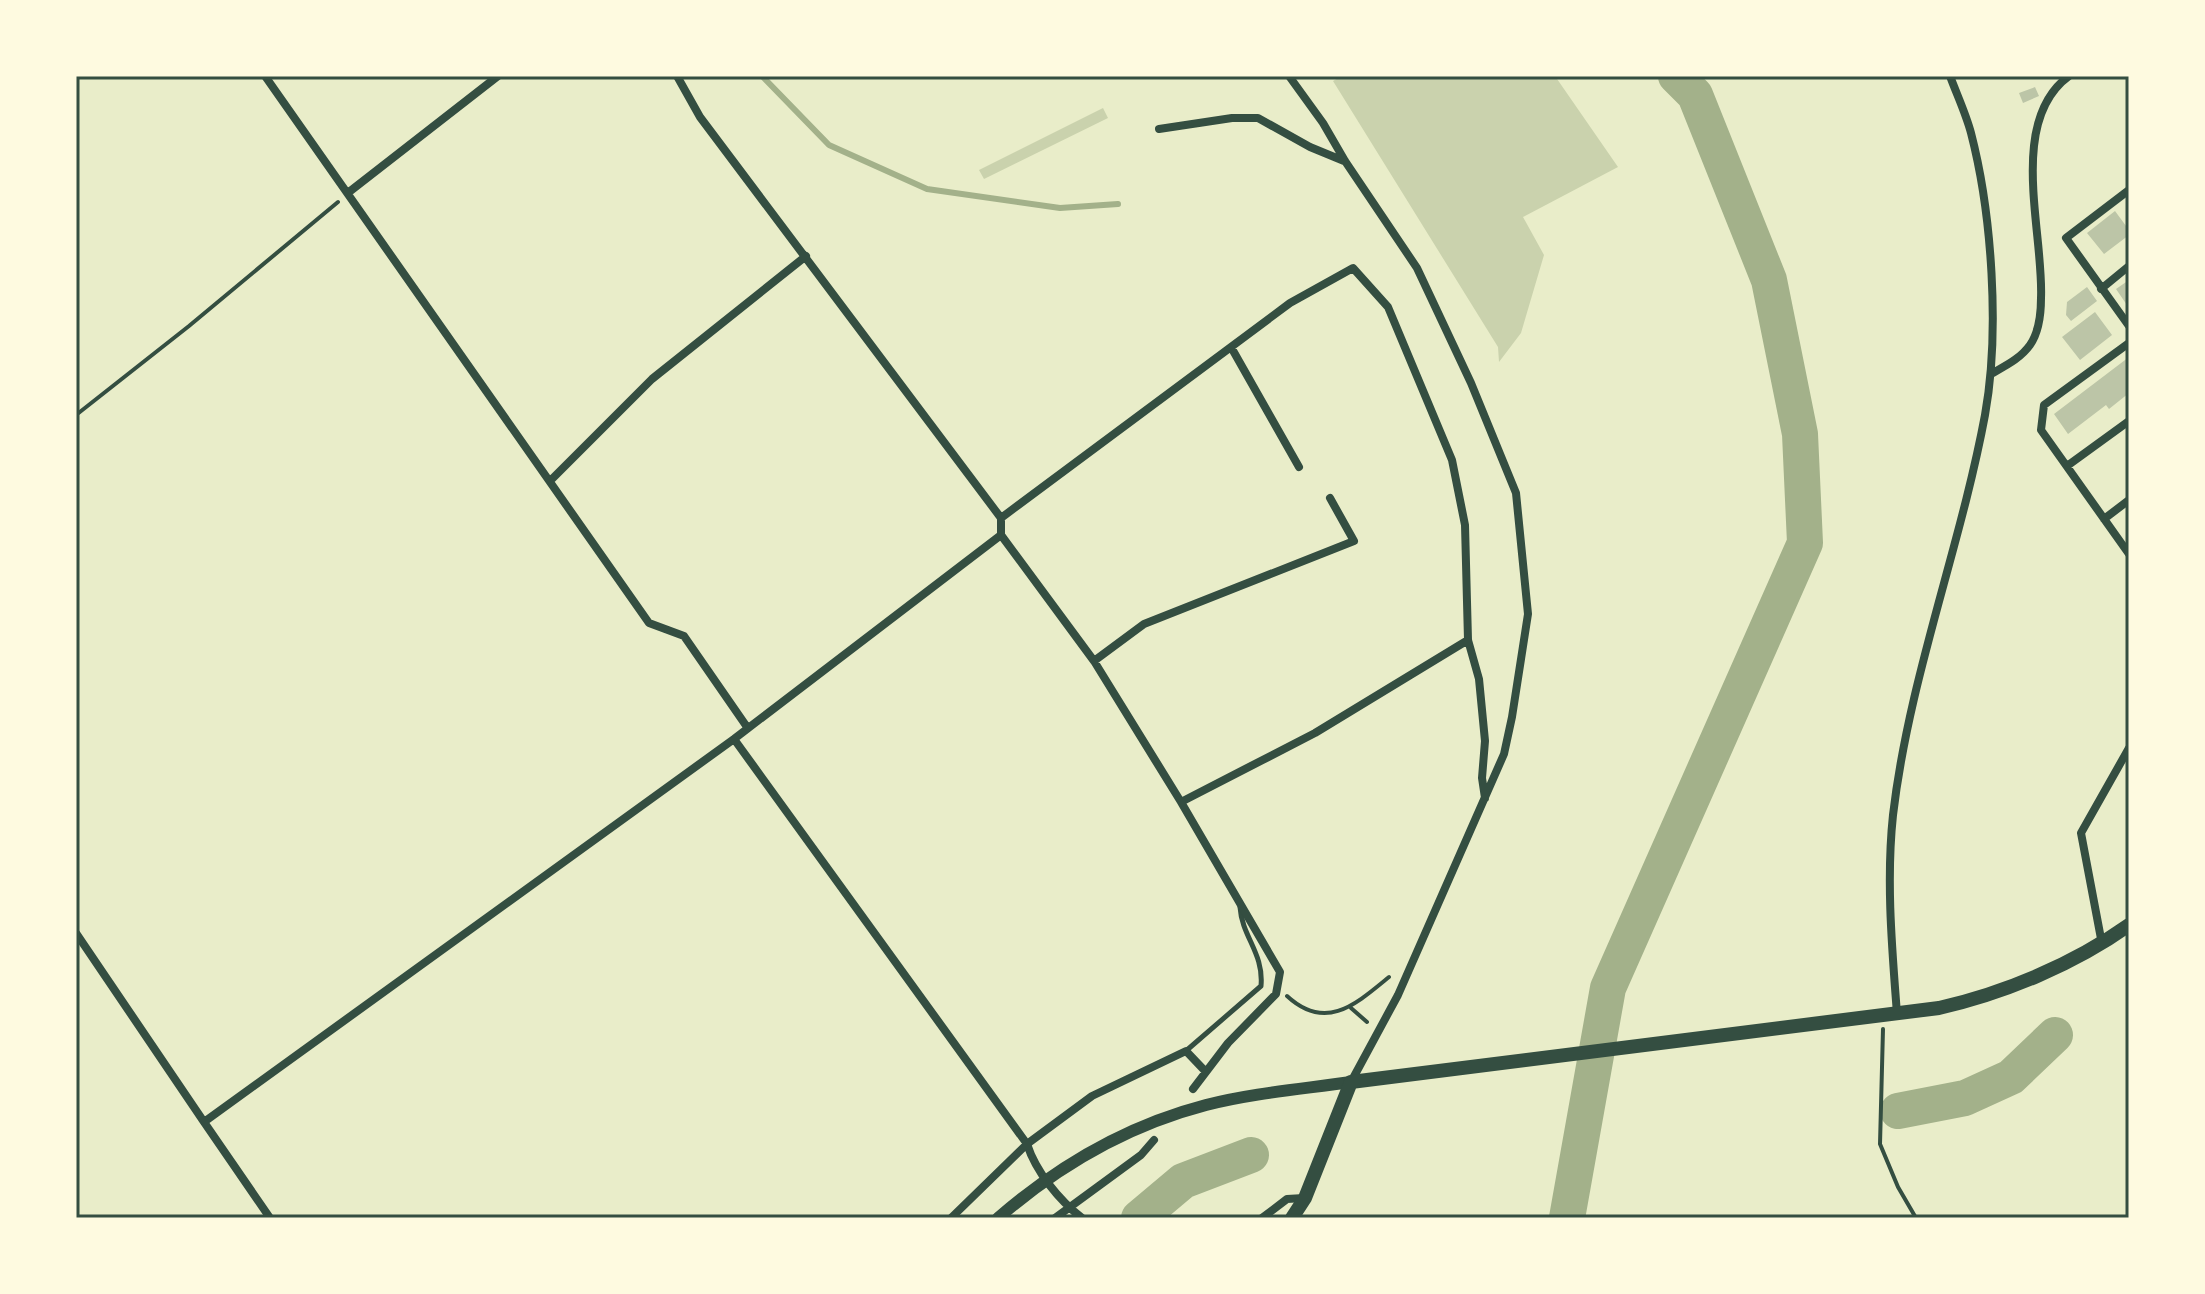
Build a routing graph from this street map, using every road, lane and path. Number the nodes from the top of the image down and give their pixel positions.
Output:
1 (265, 76) edge
2 (498, 76) edge
3 (677, 76) edge
4 (1289, 76) edge
5 (1950, 76) edge
6 (2064, 78) edge
7 (1159, 129) dead end
8 (1345, 161) junction
9 (2129, 190) edge
10 (349, 192) junction
11 (806, 256) junction
12 (2129, 266) edge
13 (2101, 289) junction
14 (2129, 326) edge
15 (2129, 343) edge
16 (1231, 347) junction
17 (1991, 374) junction
18 (76, 415) edge
19 (2129, 421) edge
20 (2067, 466) junction
21 (1299, 467) dead end
22 (551, 480) junction
23 (1330, 498) dead end
24 (2129, 500) edge
25 (1001, 518) junction
26 (2104, 519) junction
27 (1001, 535) junction
28 (2129, 554) edge
29 (1468, 640) junction
30 (1094, 661) junction
31 (747, 727) junction
32 (734, 739) junction
33 (2129, 748) edge
34 (1485, 798) junction
35 (1181, 802) junction
36 (1239, 901) junction
37 (2129, 925) edge
38 (76, 933) edge
39 (2102, 944) junction
40 (1413, 958) junction
41 (1277, 987) junction
42 (1351, 1008) junction
43 (1890, 1015) junction
44 (1378, 1031) junction
45 (1186, 1051) junction
46 (1206, 1072) junction
47 (1351, 1082) junction
48 (1193, 1089) dead end
49 (204, 1122) junction
50 (1154, 1140) dead end
51 (1027, 1144) junction
52 (1305, 1198) junction
53 (1067, 1207) junction
54 (1082, 1217) edge
55 (270, 1218) edge
56 (951, 1218) edge
57 (998, 1218) edge
58 (1055, 1218) edge
59 (1262, 1218) edge
60 (1292, 1218) edge
61 (1916, 1218) edge

1 - 10 street
2 - 10 street
3 - 11 street
4 - 8 street
5 - 17 street
6 - 17 street
7 - 8 street
8 - 34 street
9 - 13 street
10 - 18 path
10 - 22 street
11 - 22 street
11 - 25 street
12 - 13 street
13 - 14 street
15 - 20 street
16 - 21 street
16 - 25 street
16 - 29 street
17 - 43 street
19 - 20 street
20 - 26 street
22 - 31 street
23 - 30 street
24 - 26 street
25 - 27 street
26 - 28 street
27 - 30 street
27 - 31 street
29 - 34 street
29 - 35 street
30 - 35 street
31 - 32 street
32 - 49 street
32 - 51 street
33 - 39 street
34 - 40 street
35 - 36 street
36 - 41 street
36 - 45 lane
37 - 39 main road
38 - 49 street
39 - 43 main road
40 - 42 path
40 - 44 street
41 - 42 path
41 - 46 street
42 - 44 path
43 - 47 main road
43 - 61 path
44 - 47 street
45 - 46 street
45 - 51 street
46 - 48 street
47 - 52 main road
47 - 57 street
49 - 55 street
50 - 53 street
51 - 53 street
51 - 56 street
52 - 59 street
52 - 60 main road
53 - 54 street
53 - 58 street

